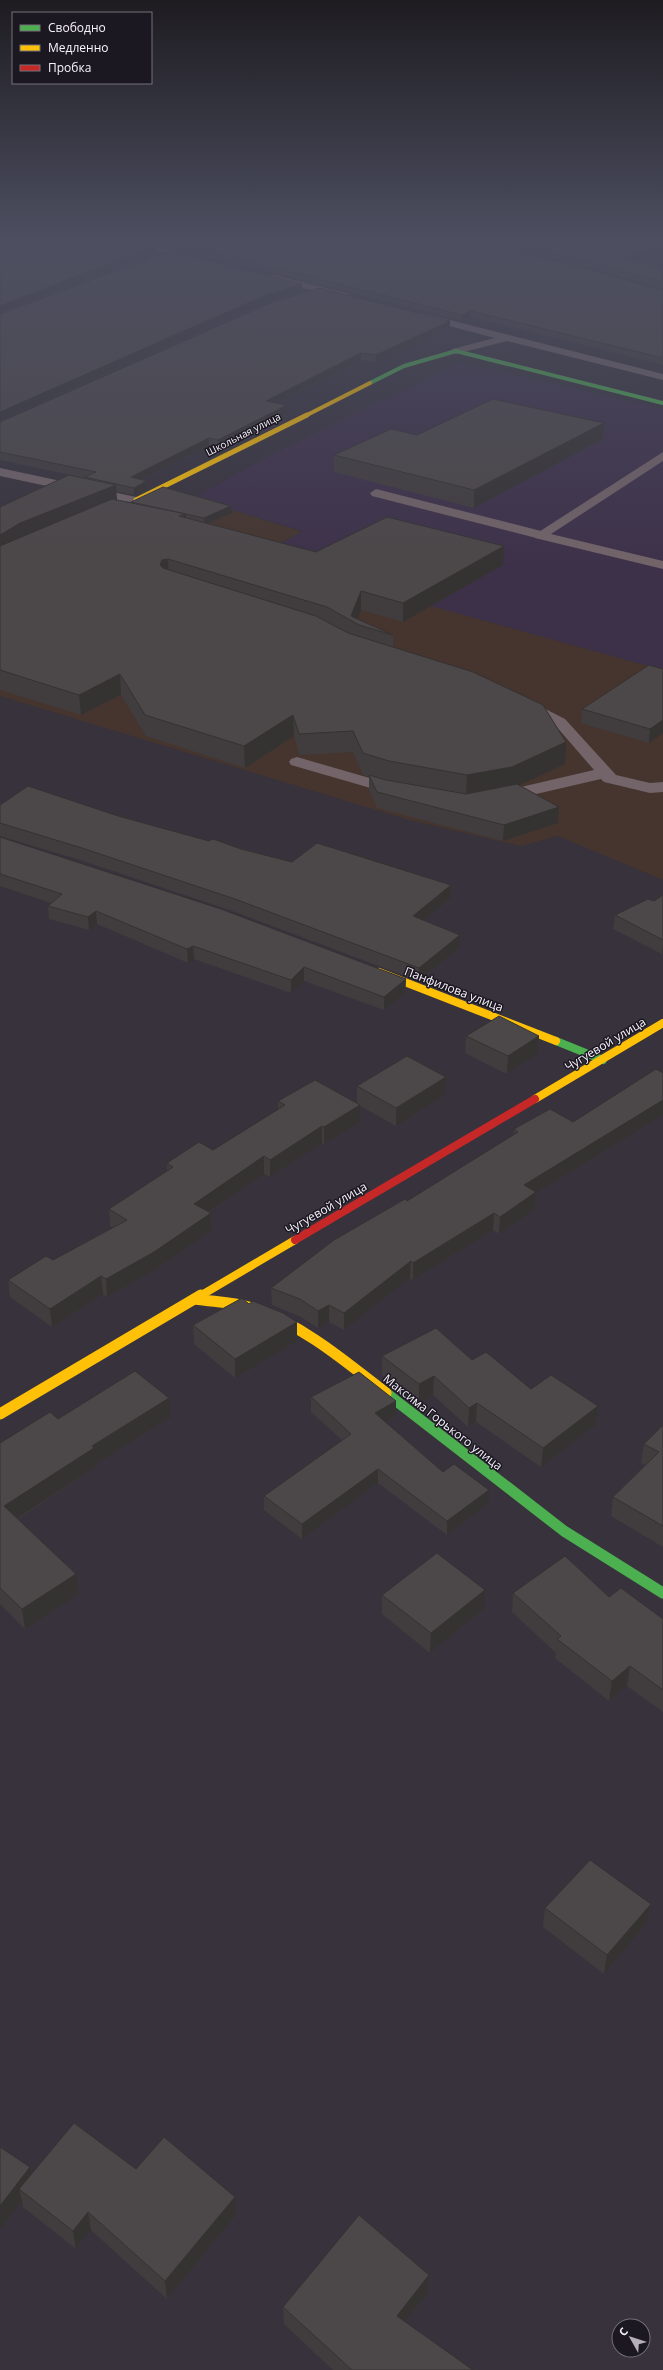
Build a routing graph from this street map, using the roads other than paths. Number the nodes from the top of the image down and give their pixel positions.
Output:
1 (462, 350) edge
2 (554, 350) edge
3 (456, 351) junction
4 (663, 377) edge
5 (663, 403) edge
6 (663, 456) edge
7 (0, 472) edge
8 (376, 493) dead end
9 (136, 501) junction
10 (118, 509) edge
11 (540, 536) junction
12 (663, 565) edge
13 (509, 698) edge
14 (297, 762) dead end
15 (604, 773) junction
16 (663, 787) edge
17 (410, 793) edge
18 (485, 801) edge
19 (370, 969) edge
20 (663, 1023) edge
21 (603, 1060) junction
22 (195, 1299) junction
23 (0, 1414) edge
24 (663, 1593) edge

1 - 3 street
2 - 4 street
3 - 5 street
3 - 9 street, Школьная улица
6 - 11 street
7 - 9 street
8 - 11 street
9 - 10 street, Школьная улица
11 - 12 street
13 - 15 street
14 - 17 street
15 - 16 street
15 - 18 street
19 - 21 street, Панфилова улица
20 - 21 street, Чугуевой улица
21 - 22 street, Чугуевой улица
22 - 23 street, Чугуевой улица
22 - 24 street, Максима Горького улица

